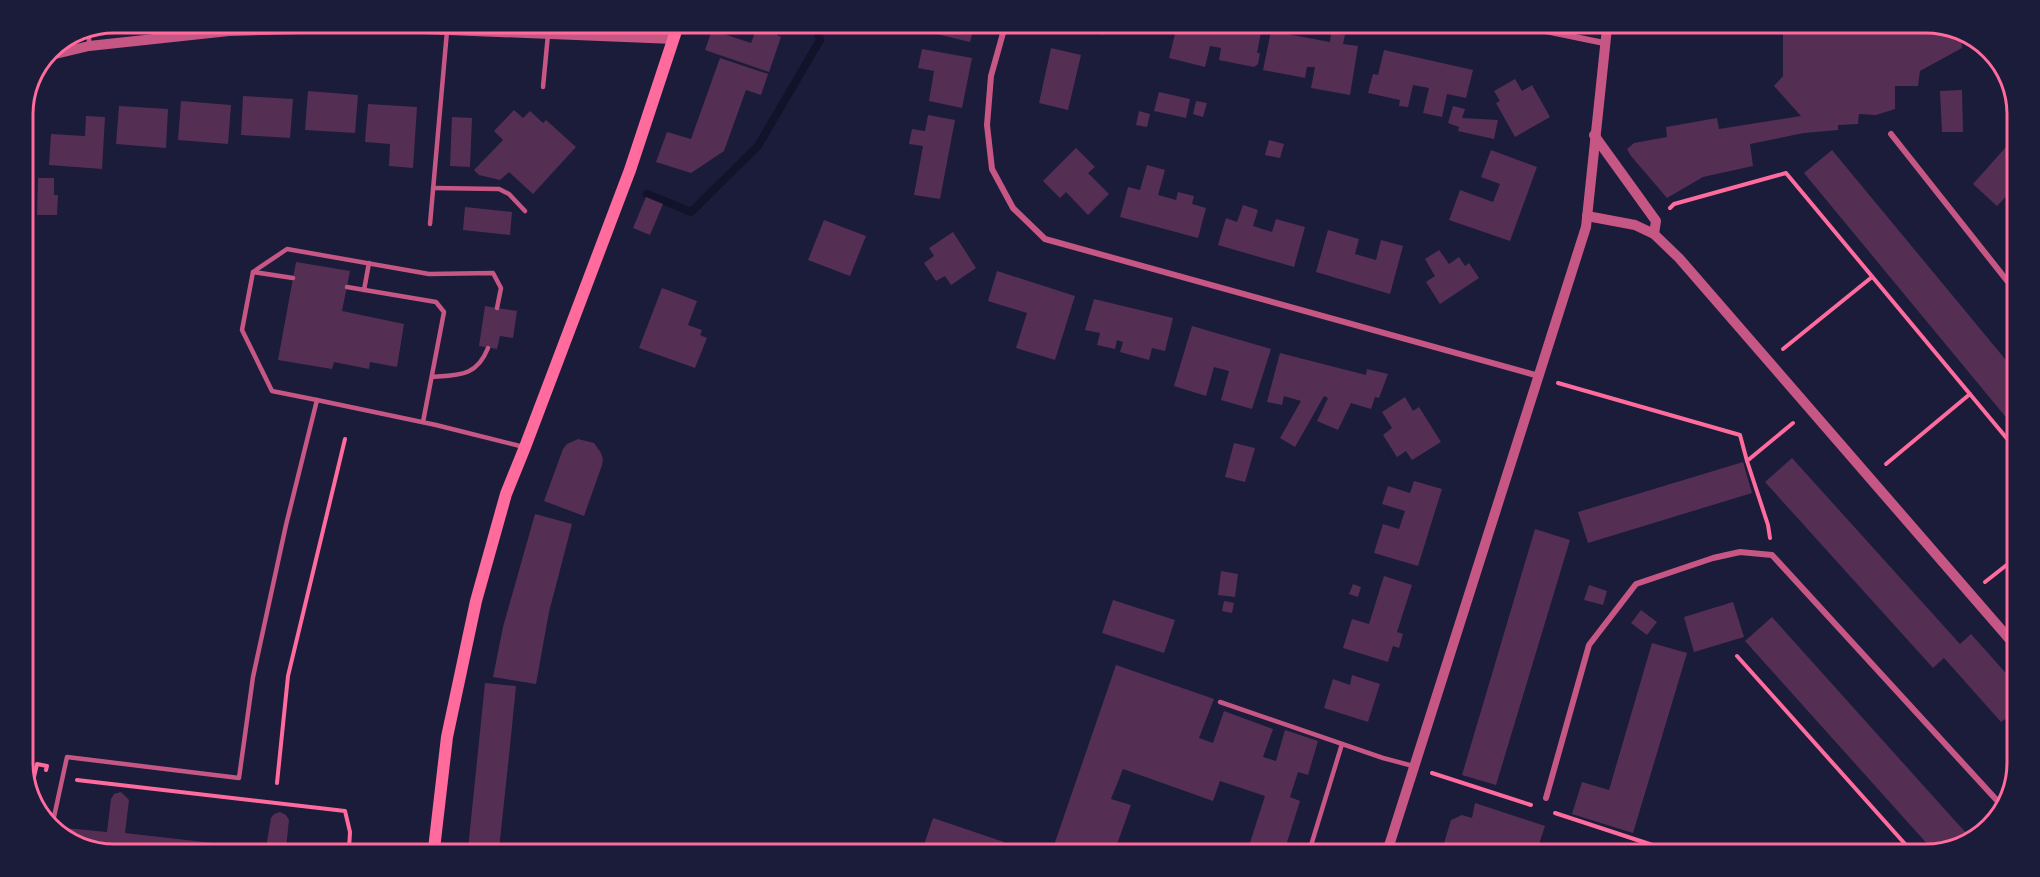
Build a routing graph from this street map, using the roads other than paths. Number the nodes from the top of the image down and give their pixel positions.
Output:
1 (203, 33) edge
2 (447, 33) edge
3 (548, 33) edge
4 (590, 33) edge
5 (676, 33) edge
6 (1003, 33) edge
7 (1555, 33) edge
8 (1605, 33) edge
9 (89, 37) edge
10 (674, 39) junction
11 (1604, 43) junction
12 (89, 46) junction
13 (62, 52) edge
14 (543, 87) dead end
15 (1891, 134) dead end
16 (1594, 135) junction
17 (433, 188) junction
18 (525, 211) dead end
19 (1587, 216) junction
20 (430, 224) dead end
21 (1654, 234) junction
22 (369, 263) junction
23 (253, 272) junction
24 (293, 278) dead end
25 (2007, 281) edge
26 (347, 287) dead end
27 (364, 290) junction
28 (497, 308) dead end
29 (488, 348) dead end
30 (1539, 376) junction
31 (432, 377) junction
32 (317, 400) junction
33 (423, 422) junction
34 (525, 447) junction
35 (2007, 636) edge
36 (1220, 702) dead end
37 (1342, 744) junction
38 (1414, 766) junction
39 (1546, 798) dead end
40 (1997, 801) edge
41 (53, 816) edge
42 (435, 844) edge
43 (1311, 844) edge
44 (1390, 844) edge

1 - 12 street
2 - 17 lane
3 - 14 lane
4 - 10 street
5 - 10 main road
6 - 30 street
7 - 11 street
8 - 11 street
9 - 12 lane
10 - 34 main road
11 - 16 street
12 - 13 street
15 - 25 street
16 - 19 street
16 - 21 street
17 - 18 lane
17 - 20 lane
19 - 21 street
19 - 30 street
21 - 35 street
22 - 23 lane
22 - 27 lane
22 - 28 lane
23 - 24 lane
23 - 32 lane
26 - 27 lane
27 - 31 lane
29 - 31 lane
30 - 38 street
31 - 33 lane
32 - 33 lane
32 - 41 lane
33 - 34 lane
34 - 42 main road
36 - 37 lane
37 - 38 lane
37 - 43 lane
38 - 44 street
39 - 40 street

